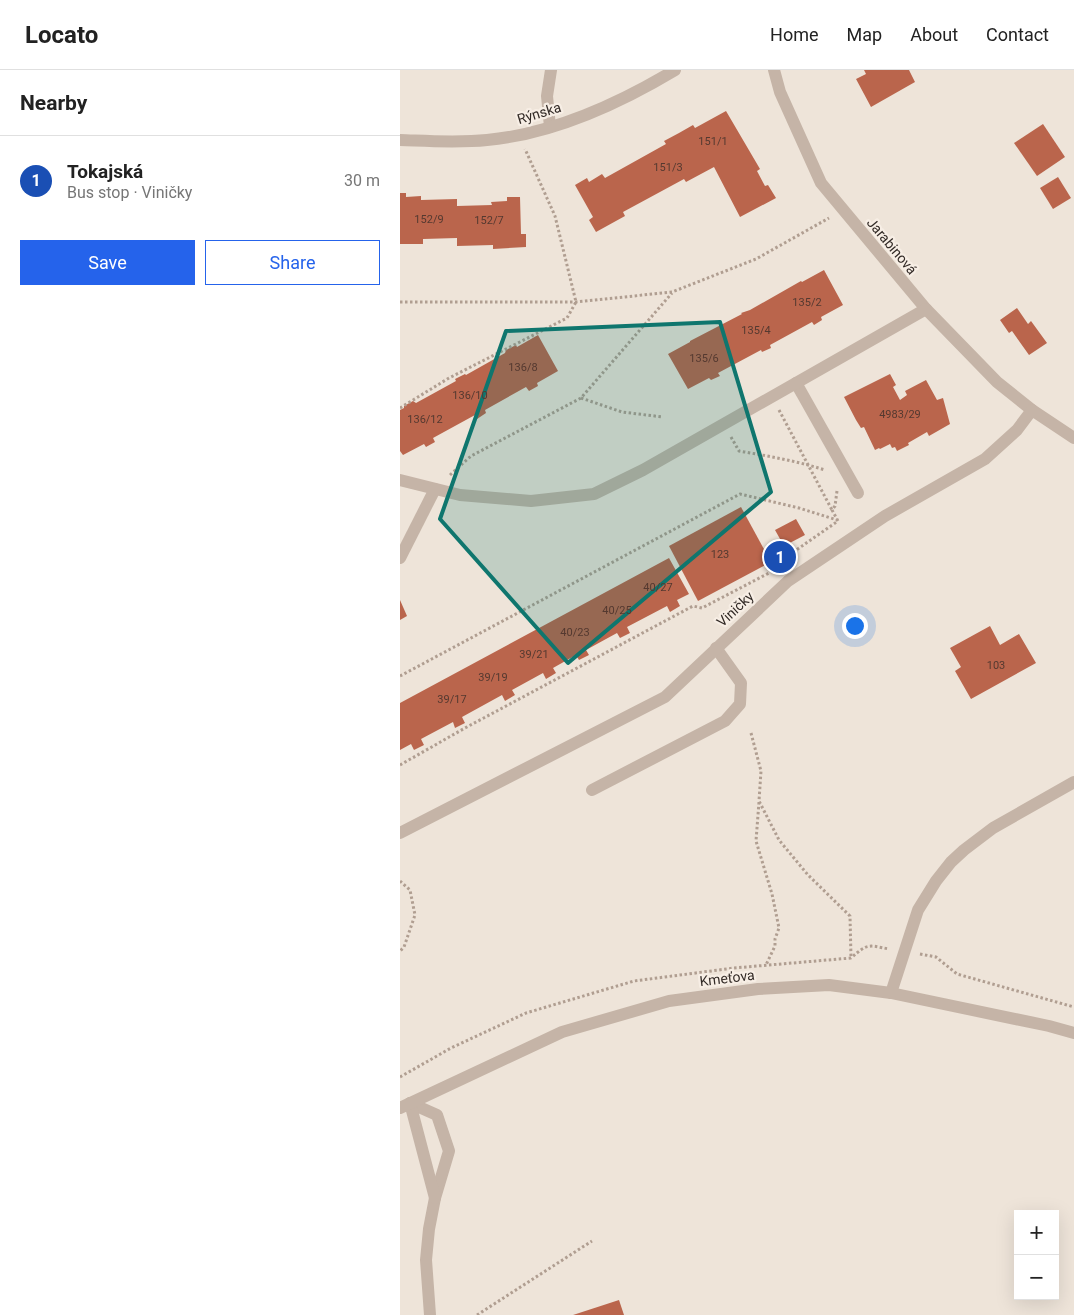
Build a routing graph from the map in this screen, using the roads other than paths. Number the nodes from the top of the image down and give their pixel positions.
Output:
1 (551, 70) edge
2 (675, 70) edge
3 (774, 70) edge
4 (550, 127) junction
5 (400, 140) edge
6 (926, 308) junction
7 (796, 383) junction
8 (1032, 410) junction
9 (1074, 438) edge
10 (400, 480) edge
11 (435, 489) junction
12 (858, 493) dead end
13 (400, 558) edge
14 (716, 648) junction
15 (1074, 782) edge
16 (592, 790) dead end
17 (400, 833) edge
18 (890, 993) junction
19 (1074, 1033) edge
20 (405, 1106) edge
21 (435, 1198) junction
22 (430, 1315) edge

1 - 4 street
2 - 4 street, Rýnska
3 - 6 street, Jarabinová
4 - 5 street, Rýnska
6 - 7 street
6 - 8 street, Jarabinová
7 - 11 street
7 - 12 street
8 - 9 street
8 - 14 street, Viničky
10 - 11 street
11 - 13 street
14 - 16 street
14 - 17 street, Viničky
15 - 18 street
18 - 19 street, Kmeťova
18 - 20 street, Kmeťova
20 - 21 street
20 - 21 street
21 - 22 street

